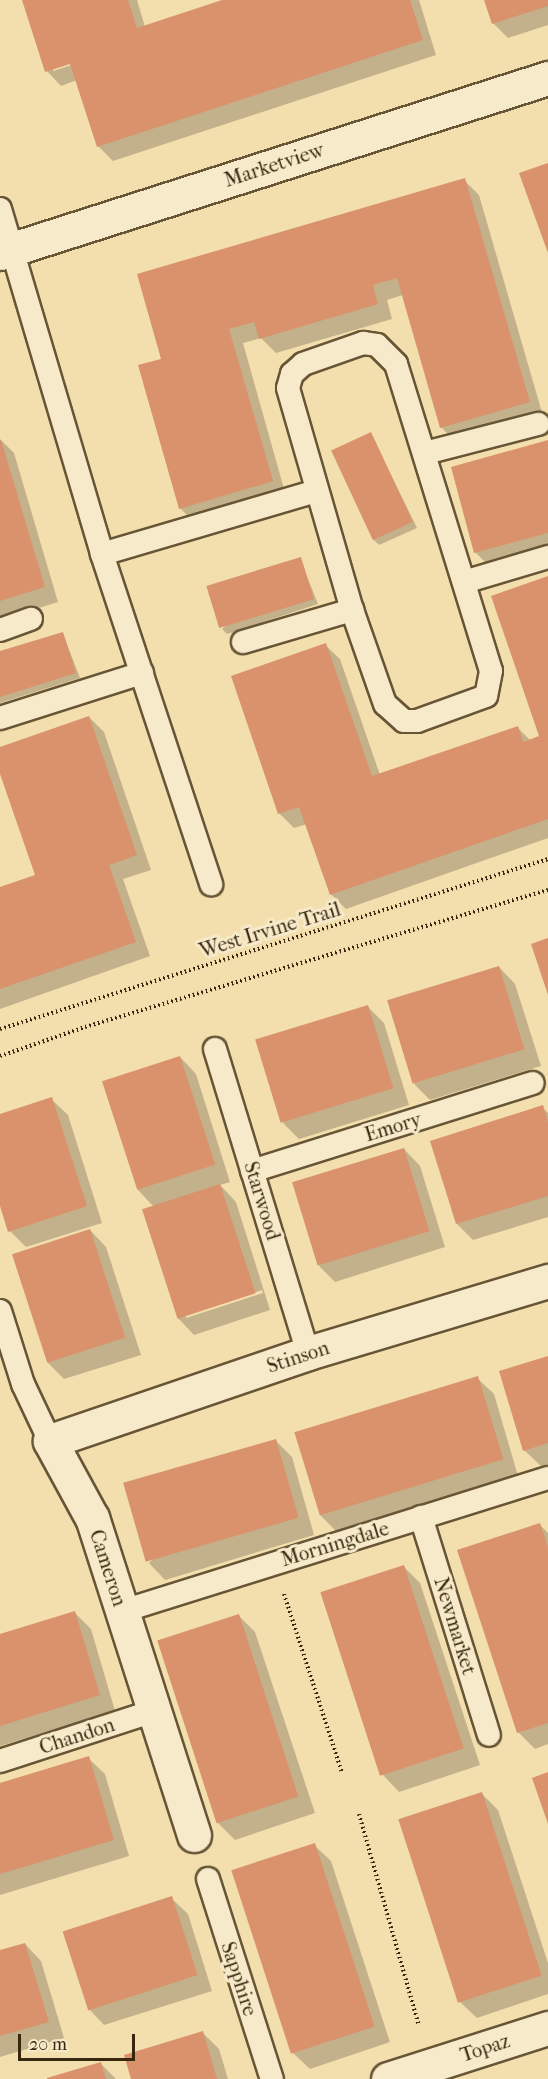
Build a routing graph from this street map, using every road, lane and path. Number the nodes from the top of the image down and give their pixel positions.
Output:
1 (548, 78) edge
2 (0, 209) edge
3 (6, 252) edge
4 (538, 424) dead end
5 (425, 453) junction
6 (316, 491) junction
7 (102, 554) junction
8 (548, 557) edge
9 (464, 582) junction
10 (352, 610) junction
11 (31, 619) dead end
12 (0, 630) edge
13 (243, 642) dead end
14 (142, 673) junction
15 (0, 718) edge
16 (548, 860) edge
17 (211, 885) dead end
18 (548, 890) edge
19 (0, 1029) edge
20 (215, 1049) dead end
21 (0, 1056) edge
22 (533, 1083) dead end
23 (252, 1171) junction
24 (548, 1281) edge
25 (0, 1311) edge
26 (308, 1353) junction
27 (50, 1442) junction
28 (548, 1478) edge
29 (421, 1517) junction
30 (274, 1563) junction
31 (123, 1611) junction
32 (154, 1711) junction
33 (489, 1735) dead end
34 (0, 1761) edge
35 (342, 1773) dead end
36 (359, 1814) dead end
37 (195, 1835) dead end
38 (208, 1879) dead end
39 (419, 2026) dead end
40 (548, 2028) edge
41 (272, 2079) edge
42 (388, 2079) edge

1 - 3 street, Marketview
2 - 3 lane
3 - 7 lane
4 - 5 lane
5 - 6 lane
5 - 9 lane
6 - 7 lane
6 - 10 lane
7 - 14 lane
8 - 9 lane
9 - 10 lane
10 - 13 lane
11 - 12 lane
14 - 15 lane
14 - 17 lane
16 - 19 path, West Irvine Trail
18 - 21 path, West Irvine Trail
20 - 23 lane, Starwood
22 - 23 lane, Emory
23 - 26 lane, Starwood
24 - 26 street, Stinson
25 - 27 lane, Cameron
26 - 27 street, Stinson
27 - 31 street, Cameron
28 - 29 lane, Morningdale
29 - 30 lane, Morningdale
29 - 33 lane, Newmarket
30 - 31 lane, Morningdale
30 - 35 path
31 - 32 street, Cameron
32 - 34 lane, Chandon
32 - 37 street, Cameron
36 - 39 path
38 - 41 lane, Sapphire
40 - 42 street, Topaz

